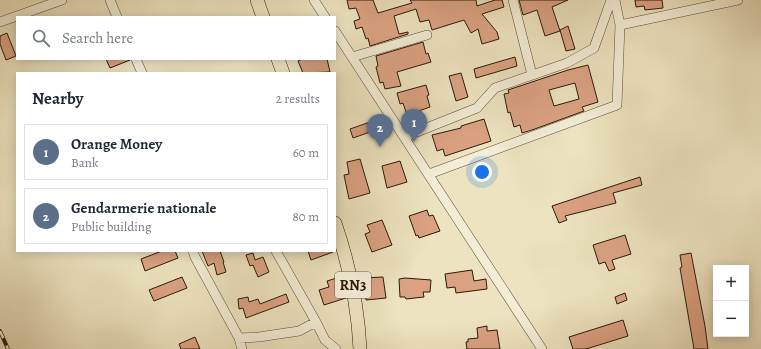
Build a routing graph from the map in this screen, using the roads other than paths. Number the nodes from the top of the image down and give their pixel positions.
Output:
1 (62, 0) edge
2 (110, 0) edge
3 (257, 0) edge
4 (314, 0) edge
5 (513, 0) edge
6 (611, 0) edge
7 (615, 0) edge
8 (738, 0) edge
9 (720, 2) edge
10 (16, 16) edge
11 (17, 16) edge
12 (117, 16) edge
13 (263, 16) edge
14 (324, 16) edge
15 (0, 22) edge
16 (620, 25) junction
17 (336, 33) edge
18 (427, 35) dead end
19 (352, 57) junction
20 (136, 60) edge
21 (278, 60) edge
22 (142, 72) edge
23 (283, 72) edge
24 (532, 75) junction
25 (404, 137) junction
26 (429, 174) junction
27 (336, 226) edge
28 (193, 252) edge
29 (277, 252) edge
30 (316, 322) junction
31 (239, 338) junction
32 (242, 349) edge
33 (336, 349) edge
34 (360, 349) edge
35 (542, 349) edge

1 - 11 street
2 - 12 street
3 - 13 highway
4 - 14 street
5 - 24 street
6 - 24 street
7 - 16 street
8 - 9 street
9 - 16 street
10 - 15 street
16 - 26 street
17 - 19 street
18 - 19 street
19 - 25 street
20 - 22 street
21 - 23 highway
24 - 25 street
25 - 26 street
26 - 35 street
27 - 34 highway, RN3
28 - 31 street
29 - 30 street
30 - 31 street
30 - 33 street
31 - 32 street

